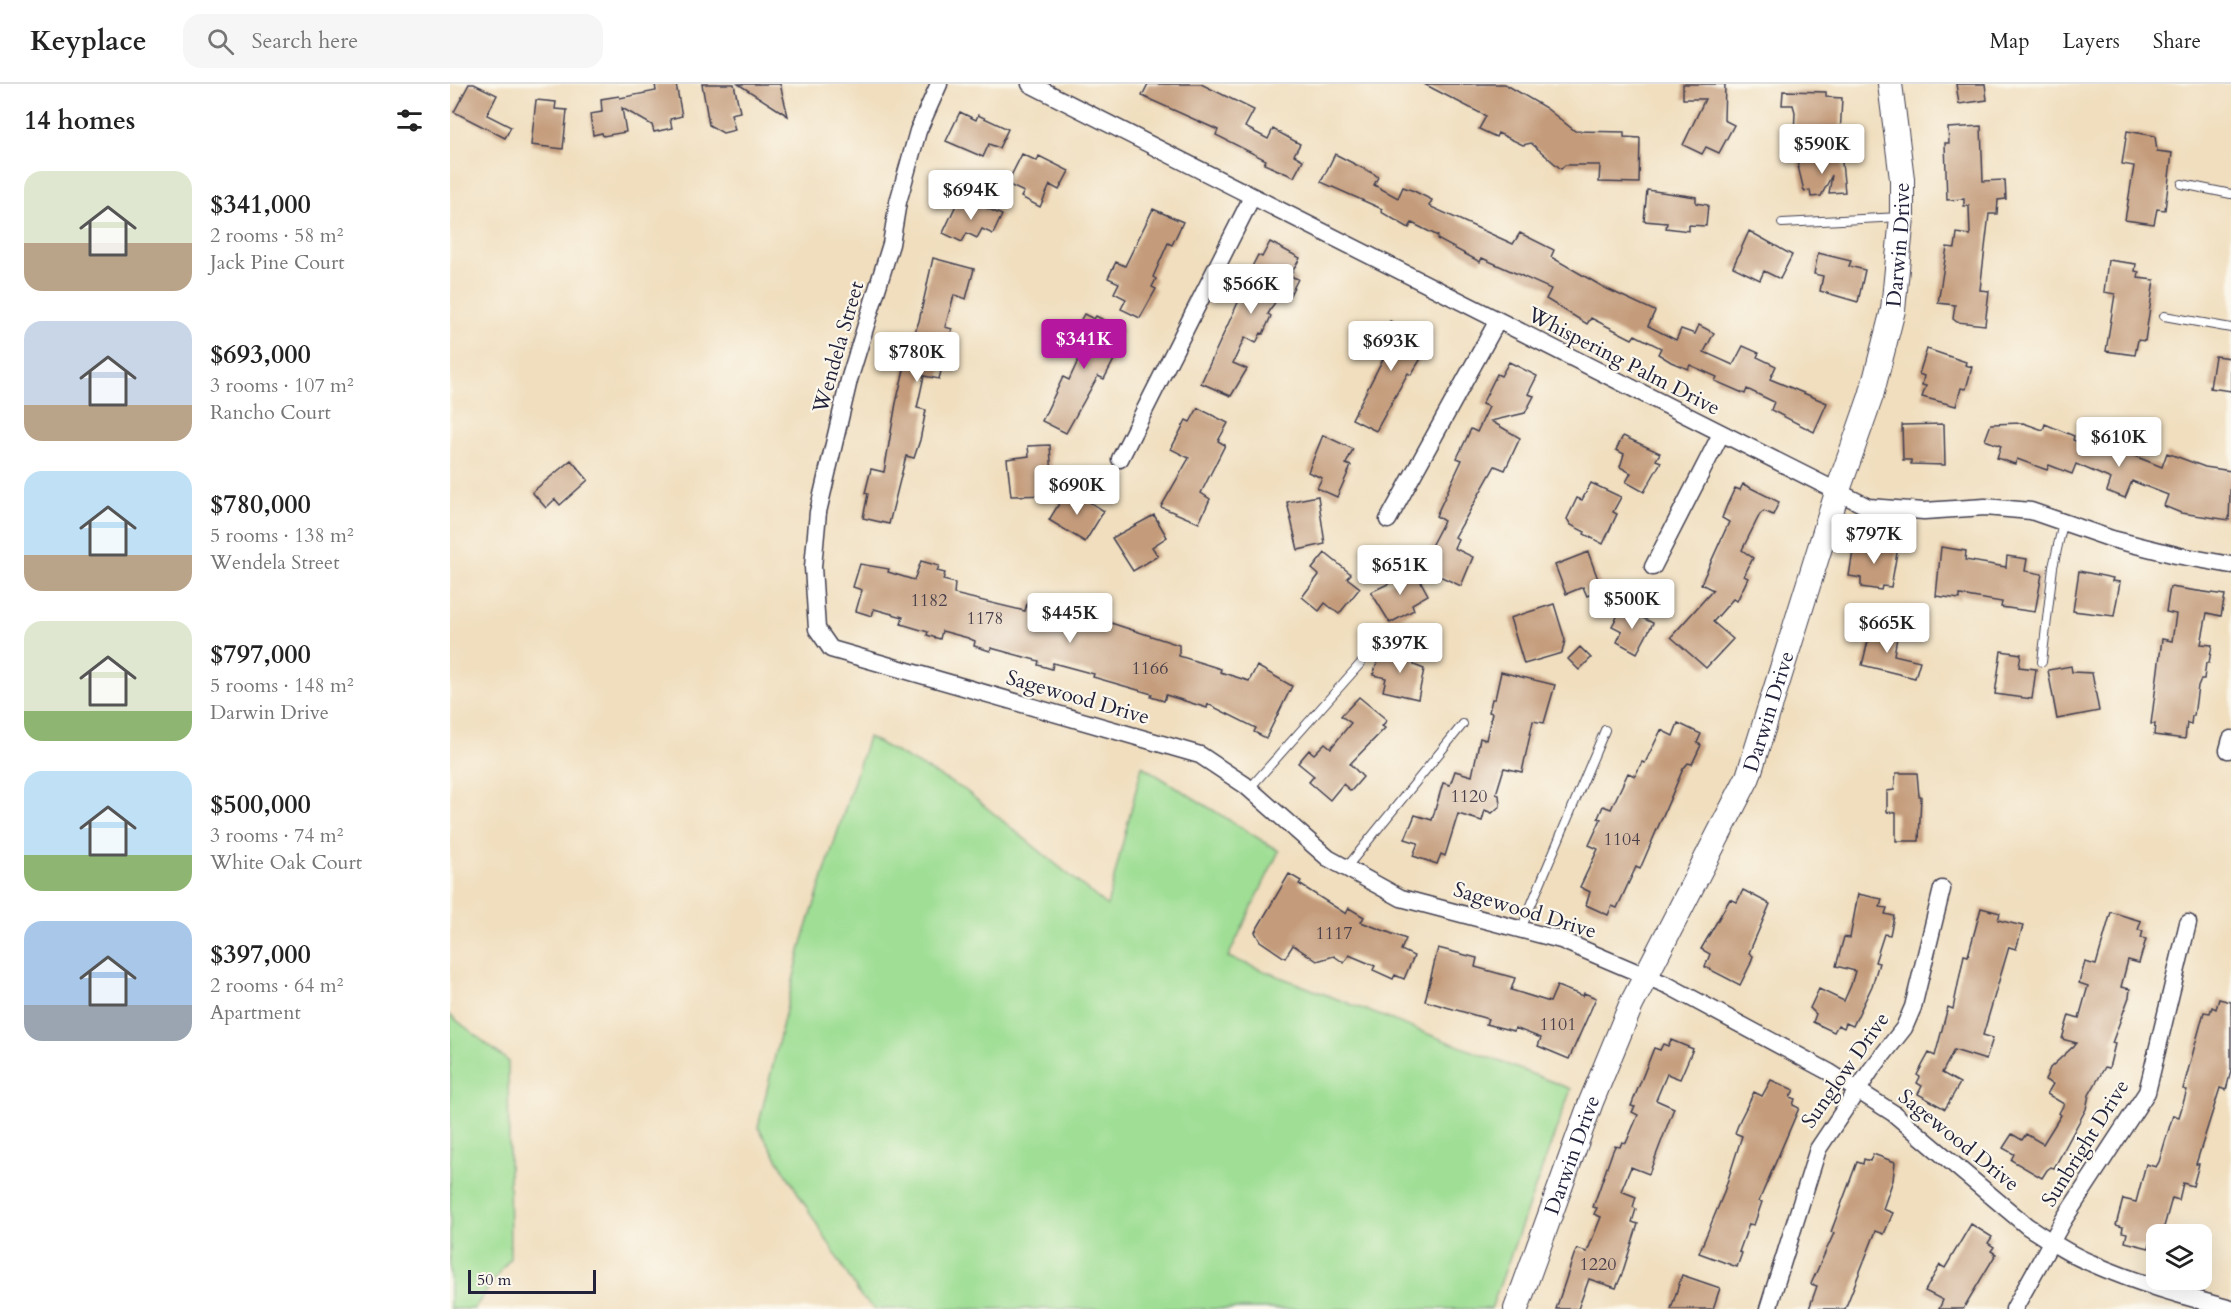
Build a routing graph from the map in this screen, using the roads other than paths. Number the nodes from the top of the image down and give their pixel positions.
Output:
1 (939, 84) edge
2 (1030, 84) edge
3 (1890, 84) edge
4 (2182, 184) dead end
5 (2231, 194) edge
6 (1252, 197) junction
7 (1902, 217) junction
8 (1782, 223) dead end
9 (2164, 316) dead end
10 (1497, 322) junction
11 (2231, 328) edge
12 (1720, 434) junction
13 (1120, 459) dead end
14 (1837, 493) junction
15 (1388, 520) dead end
16 (2063, 523) junction
17 (2231, 565) edge
18 (1653, 567) dead end
19 (817, 629) joint
20 (2042, 662) dead end
21 (1361, 663) dead end
22 (1463, 724) dead end
23 (1605, 730) dead end
24 (1249, 789) junction
25 (1346, 868) junction
26 (1942, 889) dead end
27 (2188, 923) dead end
28 (1521, 929) junction
29 (1646, 976) junction
30 (1857, 1089) junction
31 (2051, 1241) junction
32 (1516, 1309) edge
33 (1768, 1309) edge
34 (2014, 1309) edge
35 (2231, 1309) edge

1 - 19 street, Wendela Street
2 - 6 street, Whispering Palm Drive
3 - 7 street, Darwin Drive
4 - 5 lane
6 - 10 street, Whispering Palm Drive
6 - 13 street
7 - 8 lane
7 - 14 street, Darwin Drive
9 - 11 lane
10 - 12 street, Whispering Palm Drive
10 - 15 street
12 - 14 street, Whispering Palm Drive
12 - 18 street
14 - 16 street, Whispering Palm Drive
14 - 29 street, Darwin Drive
16 - 17 street, Whispering Palm Drive
16 - 20 lane
19 - 24 street, Sagewood Drive
21 - 24 lane
22 - 25 lane
23 - 28 lane
24 - 25 street, Sagewood Drive
25 - 28 street, Sagewood Drive
26 - 30 street, Sunglow Drive
27 - 31 street, Sunbright Drive
28 - 29 street, Sagewood Drive
29 - 30 street, Sagewood Drive
29 - 32 street, Darwin Drive
30 - 31 street, Sagewood Drive
30 - 33 street, Sunglow Drive
31 - 34 street, Sunbright Drive
31 - 35 street, Sagewood Drive

